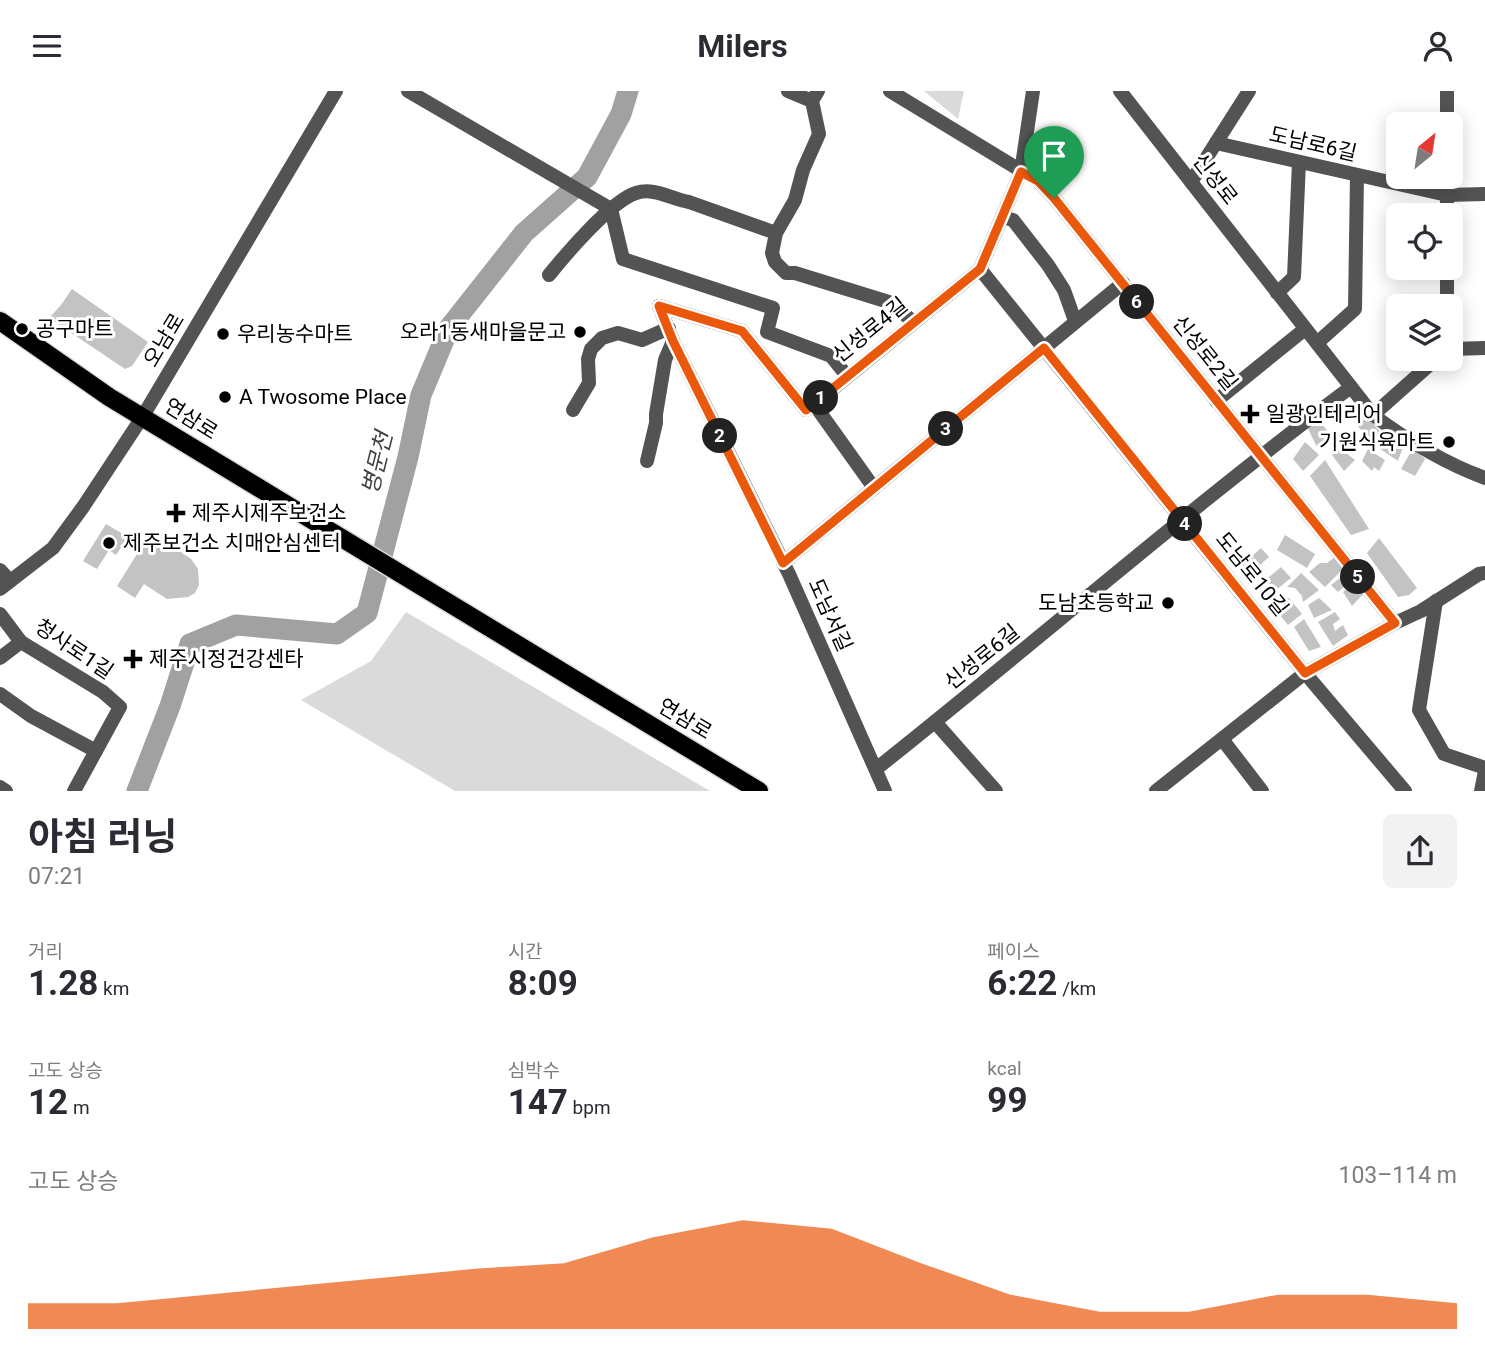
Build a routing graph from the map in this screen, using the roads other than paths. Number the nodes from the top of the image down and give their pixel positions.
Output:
1 (336, 91) edge
2 (408, 91) edge
3 (788, 91) edge
4 (890, 91) edge
5 (1033, 91) edge
6 (1119, 91) edge
7 (1249, 91) edge
8 (1446, 91) edge
9 (815, 96) edge
10 (1447, 112) edge
11 (1216, 143) junction
12 (1300, 162) junction
13 (1021, 172) junction
14 (1357, 176) junction
15 (1191, 182) junction
16 (1447, 189) edge
17 (1485, 194) edge
18 (1447, 195) junction
19 (1447, 203) edge
20 (611, 209) junction
21 (1002, 217) junction
22 (776, 233) junction
23 (980, 269) junction
24 (550, 275) dead end
25 (1123, 283) junction
26 (1277, 293) junction
27 (0, 321) edge
28 (1076, 321) junction
29 (913, 322) junction
30 (1305, 329) junction
31 (671, 334) junction
32 (1317, 343) junction
33 (1044, 348) junction
34 (1485, 348) edge
35 (1463, 349) edge
36 (1422, 371) edge
37 (847, 376) junction
38 (1351, 387) junction
39 (1216, 401) junction
40 (814, 404) junction
41 (573, 410) dead end
42 (1373, 415) junction
43 (143, 416) junction
44 (1261, 455) junction
45 (648, 461) dead end
46 (1485, 478) edge
47 (874, 488) junction
48 (1182, 521) junction
49 (783, 563) junction
50 (1485, 573) edge
51 (4, 580) edge
52 (1436, 601) junction
53 (0, 614) edge
54 (1395, 623) junction
55 (21, 642) junction
56 (0, 658) edge
57 (1305, 673) junction
58 (0, 694) edge
59 (935, 722) junction
60 (1222, 739) junction
61 (96, 751) junction
62 (876, 769) junction
63 (1485, 770) edge
64 (0, 787) edge
65 (6, 791) edge
66 (74, 791) edge
67 (759, 791) edge
68 (886, 791) edge
69 (996, 791) edge
70 (1156, 791) edge
71 (1262, 791) edge
72 (1407, 791) edge
73 (1481, 791) edge

1 - 43 street, 오남로
2 - 20 street
3 - 9 street
4 - 13 street, 신성로2길
5 - 13 street, 신성로4길
6 - 15 street, 신성로
7 - 11 street
8 - 10 street
9 - 22 street
11 - 12 street, 도남로6길
11 - 15 street
12 - 14 street, 도남로6길
12 - 26 street
13 - 21 street, 신성로4길
13 - 25 street, 신성로2길
14 - 18 street, 도남로6길
14 - 32 street
15 - 26 street, 신성로
16 - 18 street
17 - 18 street, 도남로6길
18 - 19 street
20 - 22 street
20 - 24 street
20 - 37 street
21 - 23 street, 신성로4길
21 - 28 street
22 - 29 street
23 - 29 street, 신성로4길
23 - 33 street, 도남로10길
25 - 28 street
25 - 39 street, 신성로2길
26 - 30 street, 신성로
27 - 43 main road, 연삼로
28 - 33 street
29 - 37 street, 신성로4길
30 - 32 street, 신성로
30 - 39 street
31 - 40 street, 도남서길
31 - 41 street
31 - 45 street
31 - 49 street, 도남서길
32 - 38 street, 신성로
33 - 47 street
33 - 48 street, 도남로10길
34 - 35 street
36 - 42 street
37 - 40 street, 신성로4길
38 - 42 street, 신성로
38 - 44 street, 신성로6길
39 - 44 street, 신성로2길
40 - 47 street
42 - 46 street, 신성로
43 - 51 street, 오남로
43 - 67 main road, 연삼로
44 - 48 street, 신성로6길
44 - 54 street, 신성로2길
47 - 49 street
48 - 57 street, 도남로10길
48 - 59 street, 신성로6길
49 - 62 street, 도남서길
50 - 52 street
52 - 54 street
52 - 63 street
53 - 55 street, 청사로1길
54 - 57 street
55 - 56 street
55 - 61 street, 청사로1길
57 - 60 street
57 - 72 street, 도남로10길
58 - 61 street
59 - 62 street, 신성로6길
59 - 69 street
60 - 70 street
60 - 71 street
61 - 66 street, 청사로1길
62 - 68 street, 도남서길
63 - 73 street
64 - 65 street

